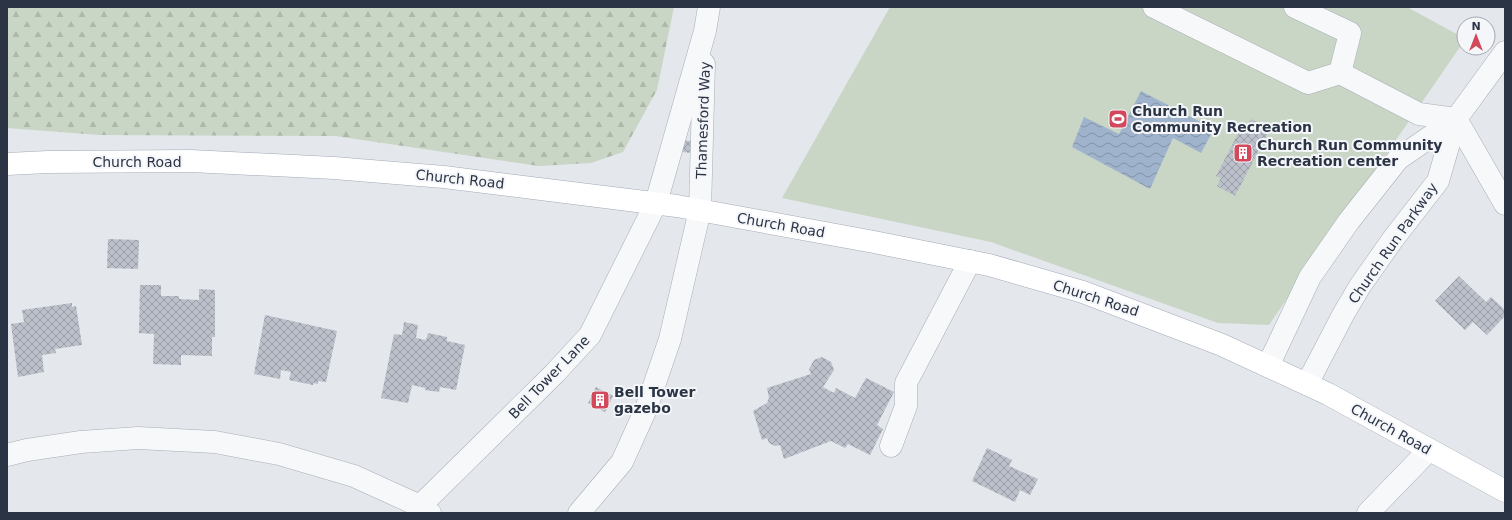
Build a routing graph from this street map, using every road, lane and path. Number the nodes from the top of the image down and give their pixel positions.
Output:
1 (709, 7) edge
2 (1154, 7) edge
3 (1295, 7) edge
4 (705, 31) junction
5 (1505, 52) edge
6 (1340, 73) junction
7 (1456, 119) junction
8 (7, 164) edge
9 (656, 203) junction
10 (1505, 204) edge
11 (700, 210) junction
12 (970, 262) junction
13 (1268, 366) junction
14 (1307, 384) junction
15 (891, 446) dead end
16 (1429, 450) junction
17 (7, 455) edge
18 (1505, 491) edge
19 (425, 510) edge
20 (579, 513) edge
21 (1368, 513) edge

1 - 4 street, Thamesford Way
2 - 6 street
3 - 6 street
4 - 9 street, Thamesford Way
4 - 11 street, Thamesford Way
5 - 7 street, Church Run Parkway
6 - 7 street
7 - 10 street
7 - 13 street, Church Run Parkway
7 - 14 street, Church Run Parkway
8 - 9 main road, Church Road
9 - 11 main road, Church Road
9 - 19 street, Bell Tower Lane
11 - 12 main road, Church Road
11 - 20 street
12 - 13 main road, Church Road
12 - 15 street
13 - 14 main road, Church Road
14 - 16 main road, Church Road
16 - 18 main road, Church Road
16 - 21 street
17 - 19 street

